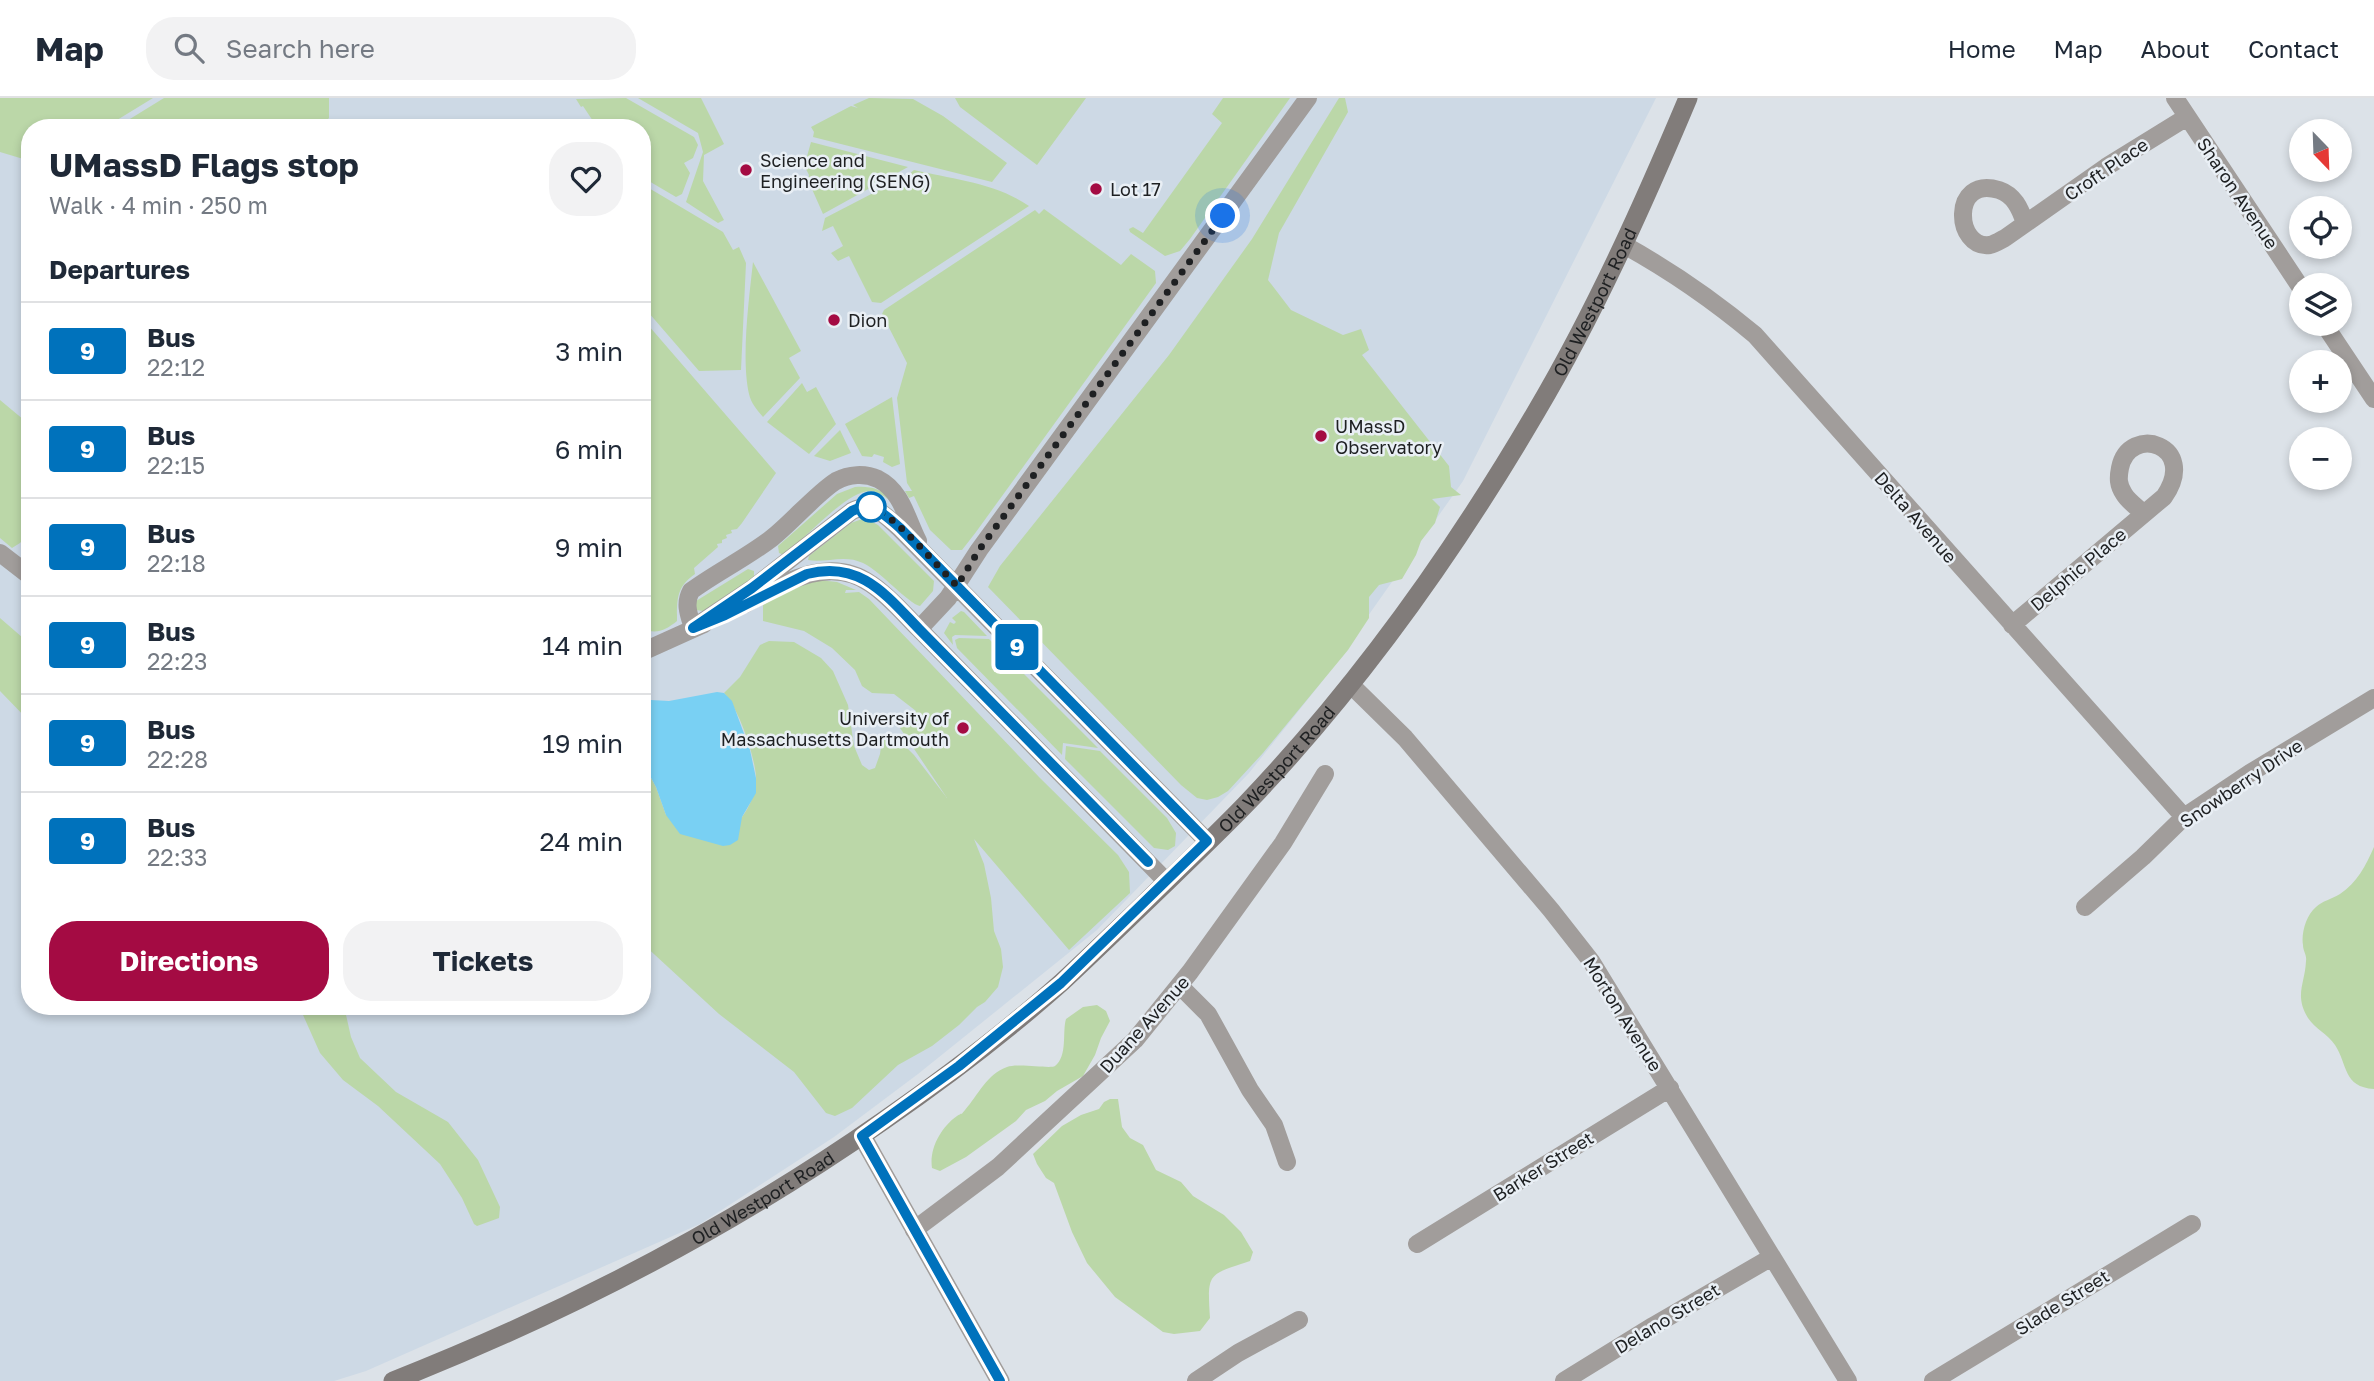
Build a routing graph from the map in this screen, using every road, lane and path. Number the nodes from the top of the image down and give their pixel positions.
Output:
1 (1308, 98) edge
2 (1688, 98) edge
3 (2175, 98) edge
4 (2187, 117) junction
5 (2025, 223) dead end
6 (1623, 246) junction
7 (2291, 273) edge
8 (2332, 336) edge
9 (2374, 399) edge
10 (2143, 513) dead end
11 (0, 553) edge
12 (929, 558) junction
13 (21, 569) edge
14 (957, 586) junction
15 (2012, 625) junction
16 (693, 628) junction
17 (919, 629) junction
18 (651, 648) edge
19 (1350, 684) junction
20 (2374, 698) edge
21 (1325, 774) dead end
22 (2184, 817) junction
23 (1207, 841) junction
24 (1167, 882) junction
25 (2085, 907) dead end
26 (1180, 986) junction
27 (1670, 1088) junction
28 (862, 1136) junction
29 (1287, 1162) dead end
30 (2192, 1224) dead end
31 (914, 1230) junction
32 (1417, 1244) dead end
33 (1772, 1258) junction
34 (1299, 1320) dead end
35 (393, 1381) edge
36 (999, 1381) edge
37 (1196, 1381) edge
38 (1563, 1381) edge
39 (1848, 1381) edge
40 (1933, 1381) edge

1 - 14 street
2 - 6 main road, Old Westport Road
3 - 4 street, Sharon Avenue
4 - 5 street, Croft Place
4 - 7 street, Sharon Avenue
6 - 15 street, Delta Avenue
6 - 19 main road, Old Westport Road
8 - 9 street
10 - 15 street, Delphic Place
11 - 13 street
12 - 14 street
12 - 16 street
12 - 16 street
14 - 17 street
14 - 23 street
15 - 22 street, Delta Avenue
16 - 17 street
16 - 18 street
17 - 24 street
19 - 23 main road, Old Westport Road
19 - 27 street, Morton Avenue
20 - 22 street, Snowberry Drive
21 - 26 street, Duane Avenue
22 - 25 street, Snowberry Drive
23 - 24 main road, Old Westport Road
24 - 28 main road, Old Westport Road
26 - 29 street
26 - 31 street, Duane Avenue
27 - 32 street, Barker Street
27 - 33 street, Morton Avenue
28 - 31 street
28 - 35 main road, Old Westport Road
30 - 40 street, Slade Street
31 - 36 street
33 - 38 street, Delano Street
33 - 39 street, Morton Avenue
34 - 37 street

